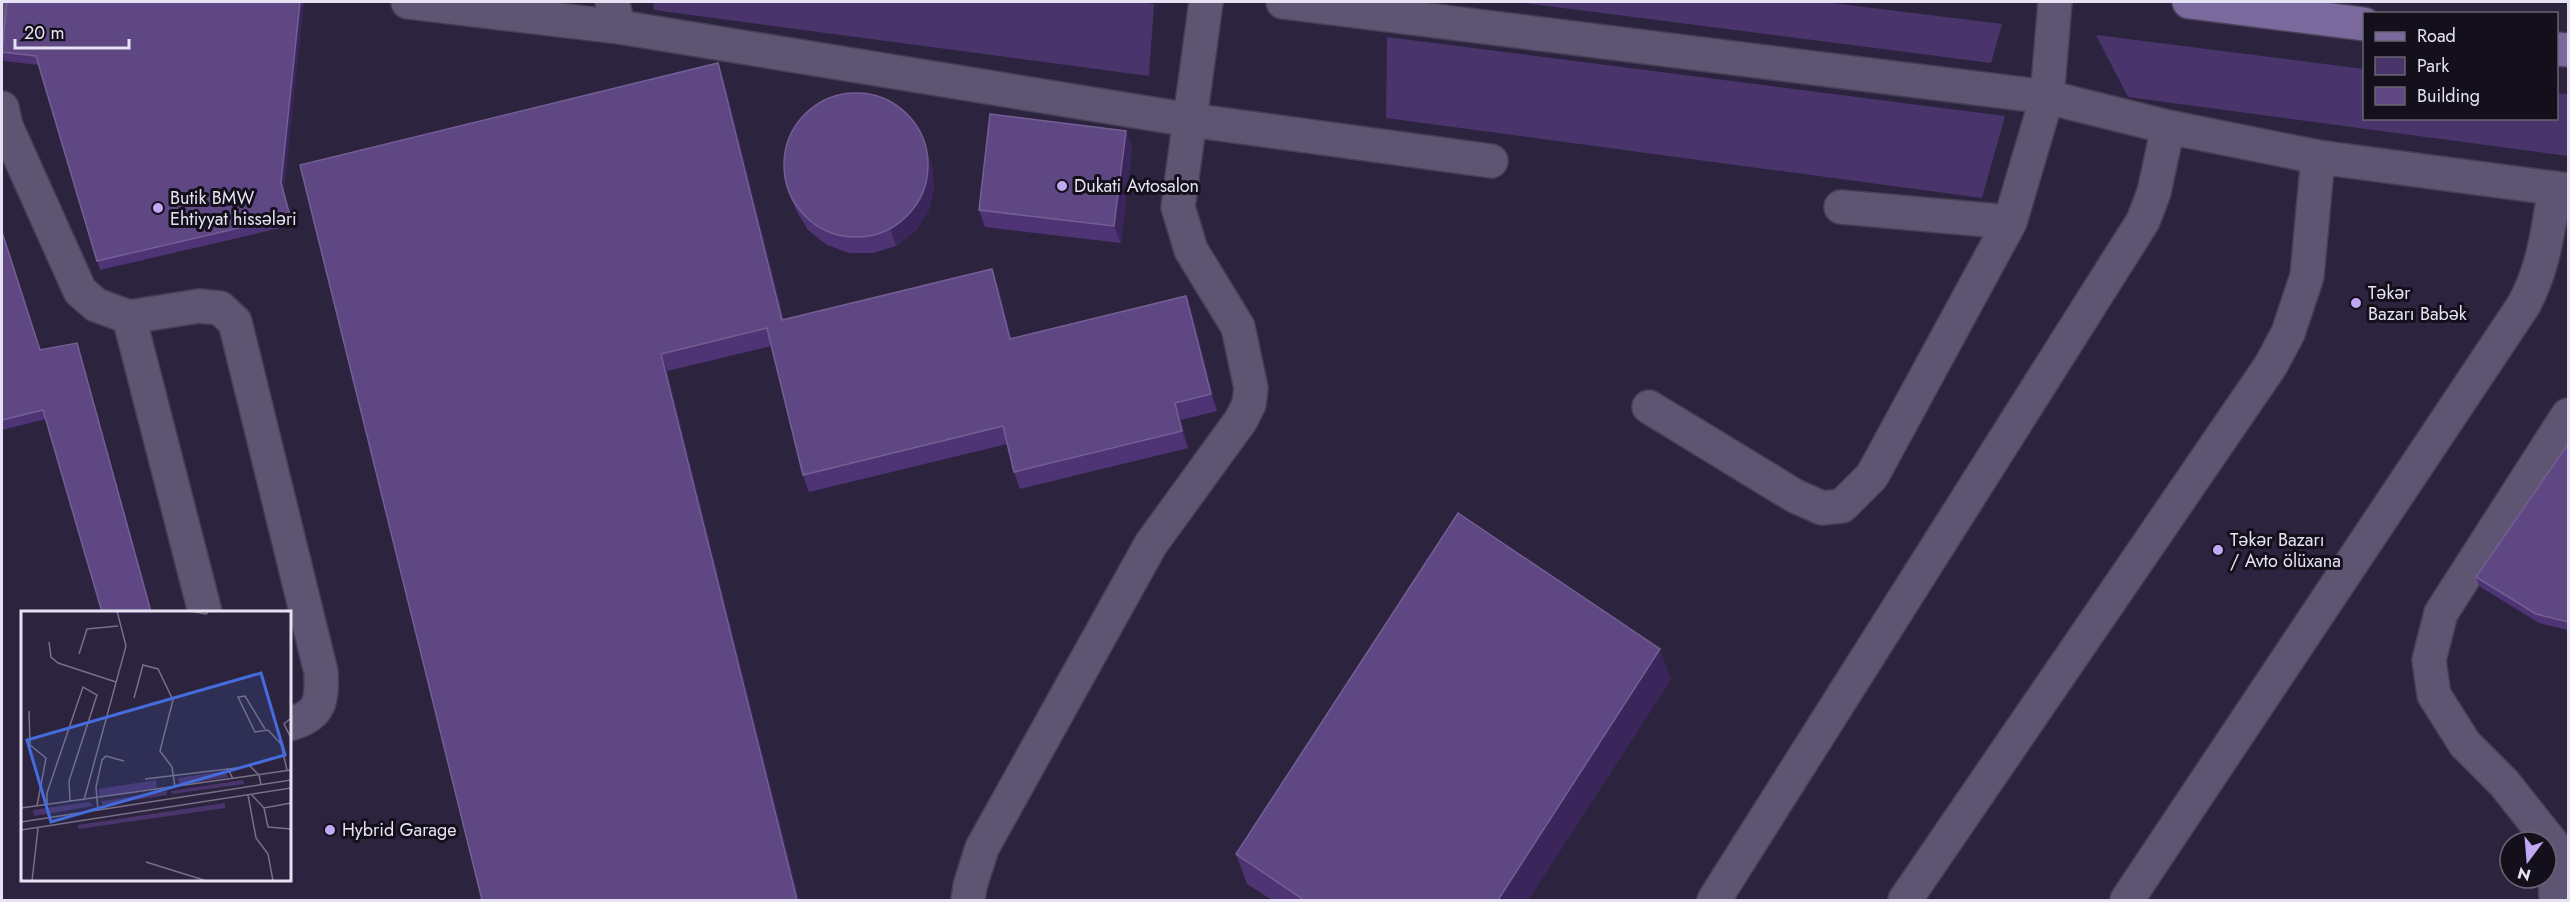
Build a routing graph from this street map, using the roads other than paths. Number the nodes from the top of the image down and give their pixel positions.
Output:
1 (4, 2) edge
2 (408, 2) edge
3 (1206, 2) edge
4 (1283, 2) edge
5 (2055, 2) edge
6 (2189, 2) edge
7 (616, 14) edge
8 (2, 22) edge
9 (2363, 24) edge
10 (2047, 97) junction
11 (2, 108) edge
12 (1190, 120) junction
13 (2168, 127) junction
14 (2318, 157) junction
15 (1491, 160) dead end
16 (2562, 189) edge
17 (1841, 207) dead end
18 (2010, 222) junction
19 (129, 317) junction
20 (1649, 407) dead end
21 (2568, 416) edge
22 (206, 611) edge
23 (291, 724) edge
24 (968, 900) edge
25 (1714, 900) edge
26 (1905, 900) edge
27 (2127, 900) edge
28 (2556, 900) edge

1 - 8 lane
2 - 7 lane
3 - 12 lane
4 - 10 lane
5 - 10 lane
6 - 9 main road
7 - 12 lane
10 - 13 lane
10 - 18 lane
11 - 19 lane
12 - 15 lane
12 - 24 lane
13 - 14 lane
13 - 25 lane
14 - 16 lane
14 - 26 lane
16 - 27 lane
17 - 18 lane
18 - 20 lane
19 - 22 lane
19 - 23 lane
21 - 28 lane

